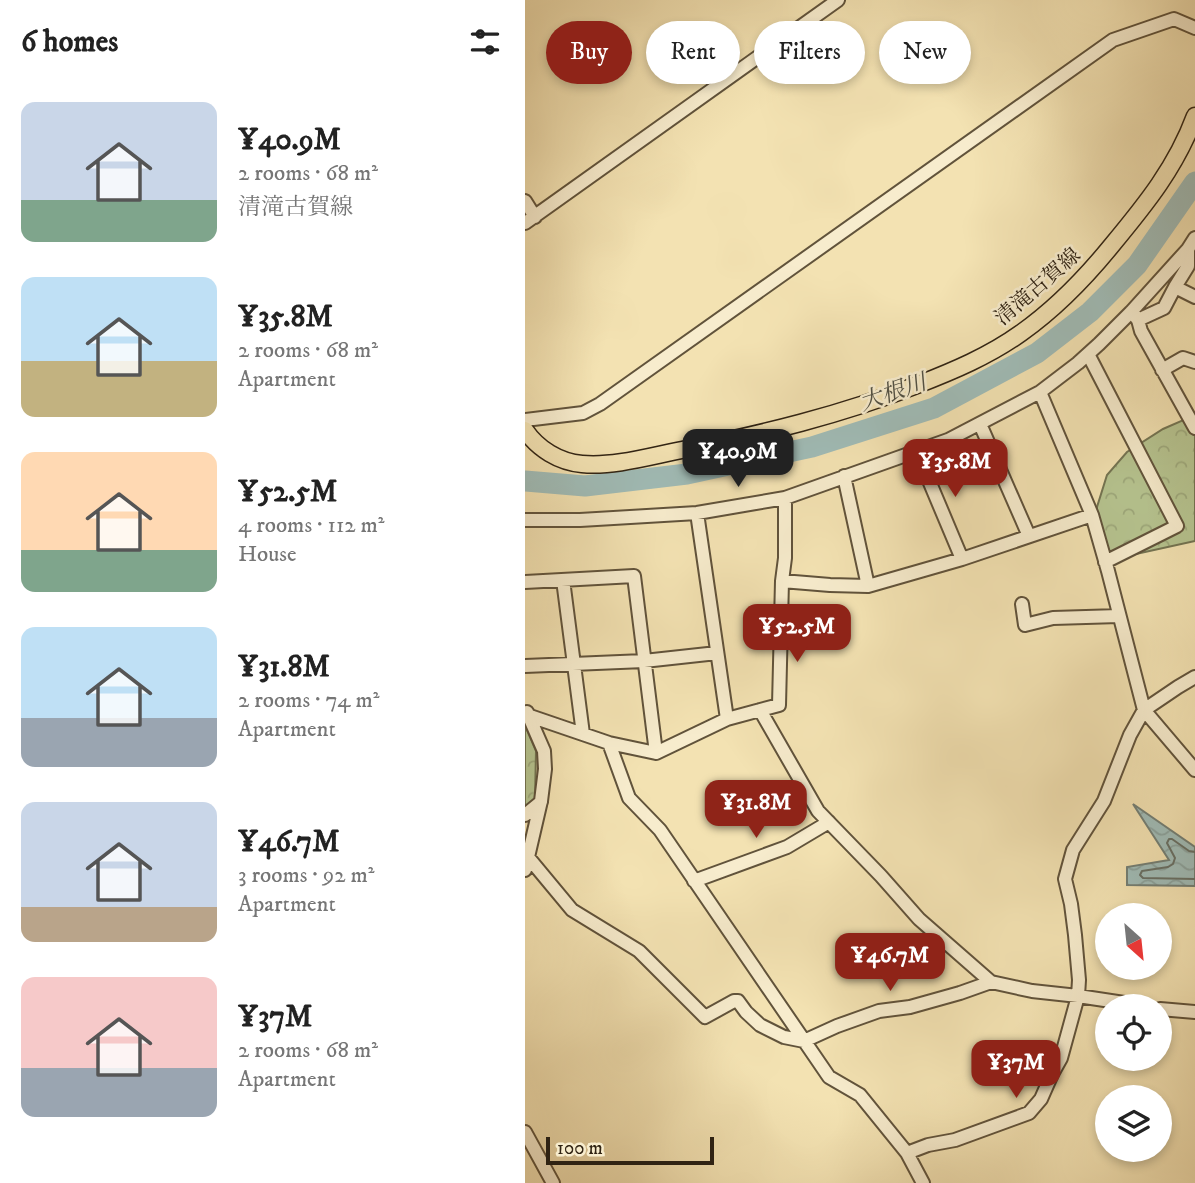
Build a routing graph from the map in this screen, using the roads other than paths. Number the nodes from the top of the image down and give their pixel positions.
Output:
1 (838, 0) edge
2 (1195, 28) edge
3 (1195, 116) edge
4 (525, 201) edge
5 (530, 220) edge
6 (1192, 243) edge
7 (1175, 287) junction
8 (1195, 297) edge
9 (1135, 316) junction
10 (1088, 354) junction
11 (1195, 362) edge
12 (1163, 370) junction
13 (1040, 392) junction
14 (525, 420) edge
15 (980, 424) junction
16 (1195, 428) edge
17 (527, 438) edge
18 (917, 452) junction
19 (844, 476) junction
20 (785, 498) junction
21 (697, 513) junction
22 (1091, 515) junction
23 (525, 520) edge
24 (1029, 536) junction
25 (962, 559) junction
26 (1105, 562) junction
27 (563, 580) junction
28 (782, 581) junction
29 (525, 582) edge
30 (868, 586) junction
31 (1021, 604) dead end
32 (1119, 616) junction
33 (717, 653) junction
34 (644, 661) junction
35 (574, 664) junction
36 (525, 666) edge
37 (1195, 677) edge
38 (760, 710) junction
39 (1144, 710) junction
40 (527, 713) edge
41 (727, 719) junction
42 (583, 734) junction
43 (609, 743) junction
44 (656, 753) junction
45 (1195, 770) edge
46 (541, 801) junction
47 (525, 815) edge
48 (829, 822) junction
49 (527, 864) edge
50 (694, 881) junction
51 (991, 982) junction
52 (1078, 996) junction
53 (1095, 999) edge
54 (1172, 1010) edge
55 (1195, 1013) edge
56 (804, 1041) junction
57 (525, 1132) edge
58 (908, 1153) junction
59 (553, 1183) edge
60 (923, 1183) edge

1 - 5 street
2 - 14 street
3 - 17 main road, 清滝古賀線
4 - 5 street
6 - 7 street
6 - 9 street
7 - 8 street
7 - 9 street
9 - 10 street
9 - 12 street
10 - 13 street
10 - 26 street
11 - 12 street
12 - 16 street
13 - 15 street
13 - 22 street
15 - 18 street
15 - 24 street
18 - 19 street
18 - 25 street
19 - 20 street
19 - 30 street
20 - 21 street
20 - 28 street
21 - 23 street
21 - 33 street
22 - 24 street
22 - 26 street
24 - 25 street
25 - 30 street
26 - 32 street
27 - 29 street
27 - 34 street
27 - 35 street
28 - 30 street
28 - 38 street
31 - 32 street
32 - 39 street
33 - 34 street
33 - 41 street
34 - 35 street
34 - 44 street
35 - 36 street
35 - 42 street
37 - 39 street
38 - 41 street
38 - 48 street
39 - 45 street
39 - 52 street
40 - 42 street
40 - 46 street
41 - 44 street
42 - 43 street
43 - 44 street
43 - 50 street
46 - 47 street
46 - 49 street
48 - 50 street
48 - 51 street
49 - 56 street
50 - 56 street
51 - 52 street
51 - 56 street
52 - 53 street
52 - 58 street
54 - 55 street
56 - 58 street
57 - 59 street
58 - 60 street

